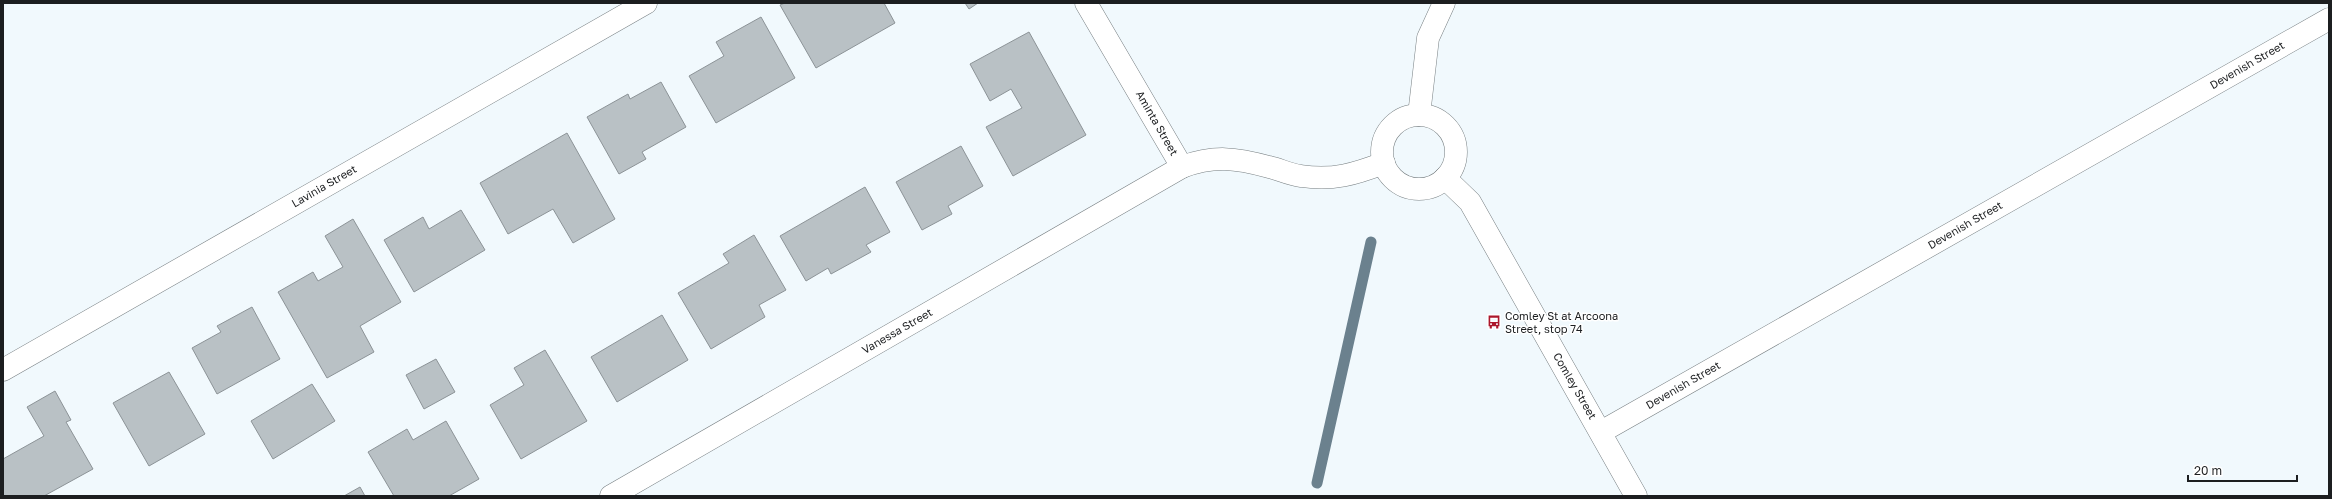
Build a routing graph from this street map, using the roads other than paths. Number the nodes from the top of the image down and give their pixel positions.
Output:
1 (646, 3) edge
2 (1086, 3) edge
3 (1444, 3) edge
4 (2329, 19) edge
5 (1419, 115) junction
6 (1384, 163) junction
7 (1182, 167) junction
8 (1445, 178) junction
9 (3, 370) edge
10 (1601, 432) junction
11 (611, 496) edge
12 (1636, 496) edge

1 - 9 street, Lavinia Street
2 - 7 street, Aminta Street
3 - 5 street
4 - 10 street, Devenish Street
5 - 6 street
5 - 8 street
6 - 7 street, Aminta Street
6 - 8 street
7 - 11 street, Vanessa Street
8 - 10 street, Comley Street
10 - 12 street, Comley Street

